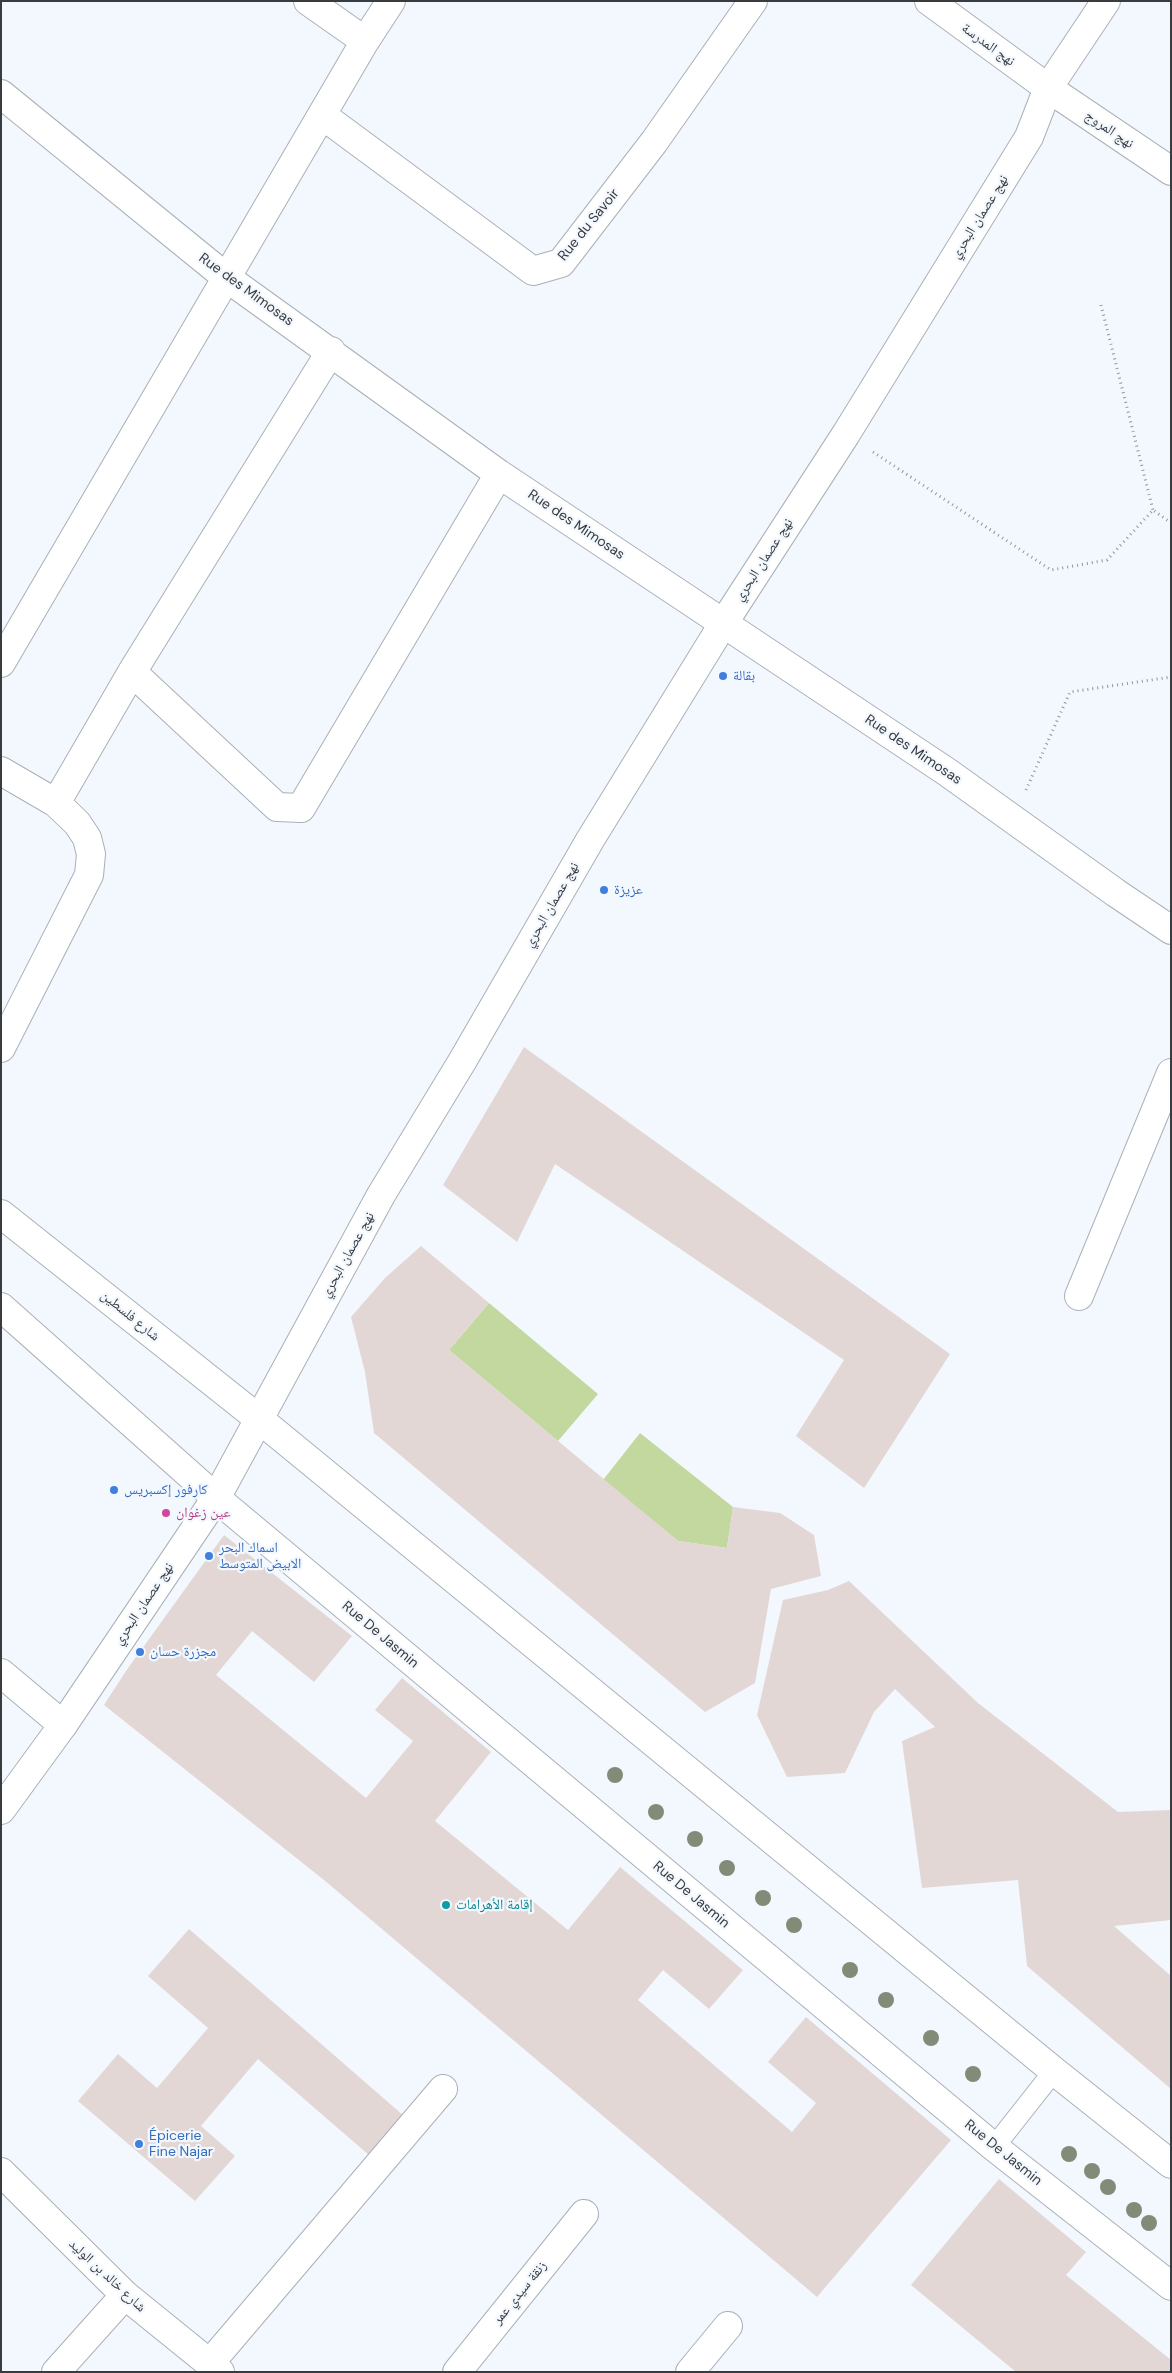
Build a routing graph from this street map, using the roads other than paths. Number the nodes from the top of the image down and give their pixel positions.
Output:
1 (308, 1) edge
2 (391, 1) edge
3 (753, 1) edge
4 (929, 1) edge
5 (1106, 1) edge
6 (365, 41) junction
7 (1048, 88) junction
8 (1, 94) edge
9 (322, 115) junction
10 (1171, 171) edge
11 (227, 278) junction
12 (331, 351) junction
13 (499, 474) junction
14 (723, 624) junction
15 (1, 663) edge
16 (132, 672) junction
17 (1, 771) edge
18 (56, 803) junction
19 (1171, 930) edge
20 (1, 1048) edge
21 (1171, 1073) edge
22 (1, 1214) edge
23 (1079, 1296) dead end
24 (1, 1307) edge
25 (259, 1419) junction
26 (216, 1498) junction
27 (1, 1673) edge
28 (63, 1725) junction
29 (1, 1810) edge
30 (1054, 2071) junction
31 (443, 2089) dead end
32 (994, 2147) junction
33 (1171, 2164) edge
34 (1, 2172) edge
35 (584, 2214) dead end
36 (1171, 2286) edge
37 (124, 2295) junction
38 (728, 2326) dead end
39 (215, 2368) edge
40 (56, 2372) edge
41 (457, 2372) edge
42 (690, 2372) edge

1 - 6 street
2 - 6 street
3 - 9 street, Rue du Savoir
4 - 7 street, نهج المدرسة
5 - 7 street, نهج عصمان البحري
6 - 9 street
7 - 10 street, نهج المروج
7 - 14 street, نهج عصمان البحري
8 - 11 street, Rue des Mimosas
9 - 11 street
11 - 12 street, Rue des Mimosas
11 - 15 street
12 - 13 street, Rue des Mimosas
12 - 16 street
13 - 14 street, Rue des Mimosas
13 - 16 street
14 - 19 street, Rue des Mimosas
14 - 25 street, نهج عصمان البحري
16 - 18 street
17 - 18 street
18 - 20 street
21 - 23 street
22 - 25 street, شارع فلسطين
24 - 26 street
25 - 26 street, نهج عصمان البحري
25 - 30 street
26 - 28 street, نهج عصمان البحري
26 - 32 street, Rue De Jasmin
27 - 28 street
28 - 29 street, نهج عصمان البحري
30 - 32 lane
30 - 33 street
31 - 39 street
32 - 36 street, Rue De Jasmin
34 - 37 street, شارع خالد بن الوليد
35 - 41 street, زنقة سيدي عمر
37 - 39 street, شارع خالد بن الوليد
37 - 40 street
38 - 42 street

